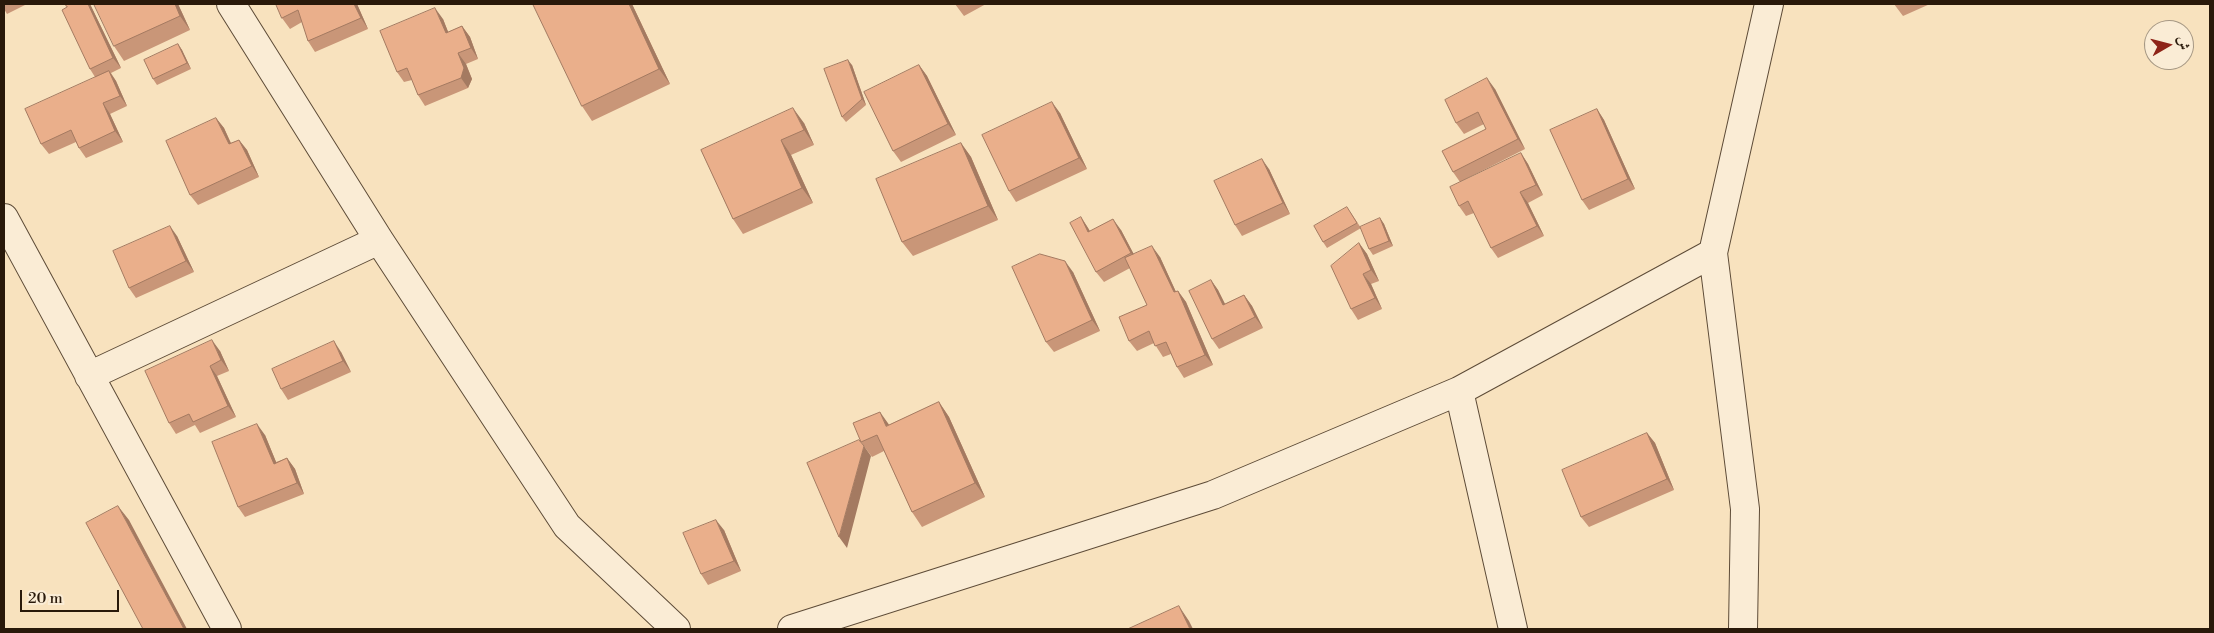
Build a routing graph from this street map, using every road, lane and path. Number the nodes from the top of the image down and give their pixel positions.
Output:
1 (231, 4) edge
2 (1768, 4) edge
3 (4, 218) edge
4 (379, 240) junction
5 (1713, 252) junction
6 (89, 376) junction
7 (1459, 391) junction
8 (227, 629) edge
9 (676, 629) edge
10 (792, 629) edge
11 (1513, 629) edge
12 (1742, 629) edge

1 - 4 street
2 - 5 street
3 - 6 street
4 - 6 street
4 - 9 street
5 - 7 street
5 - 12 street
6 - 8 street
7 - 10 street
7 - 11 street

